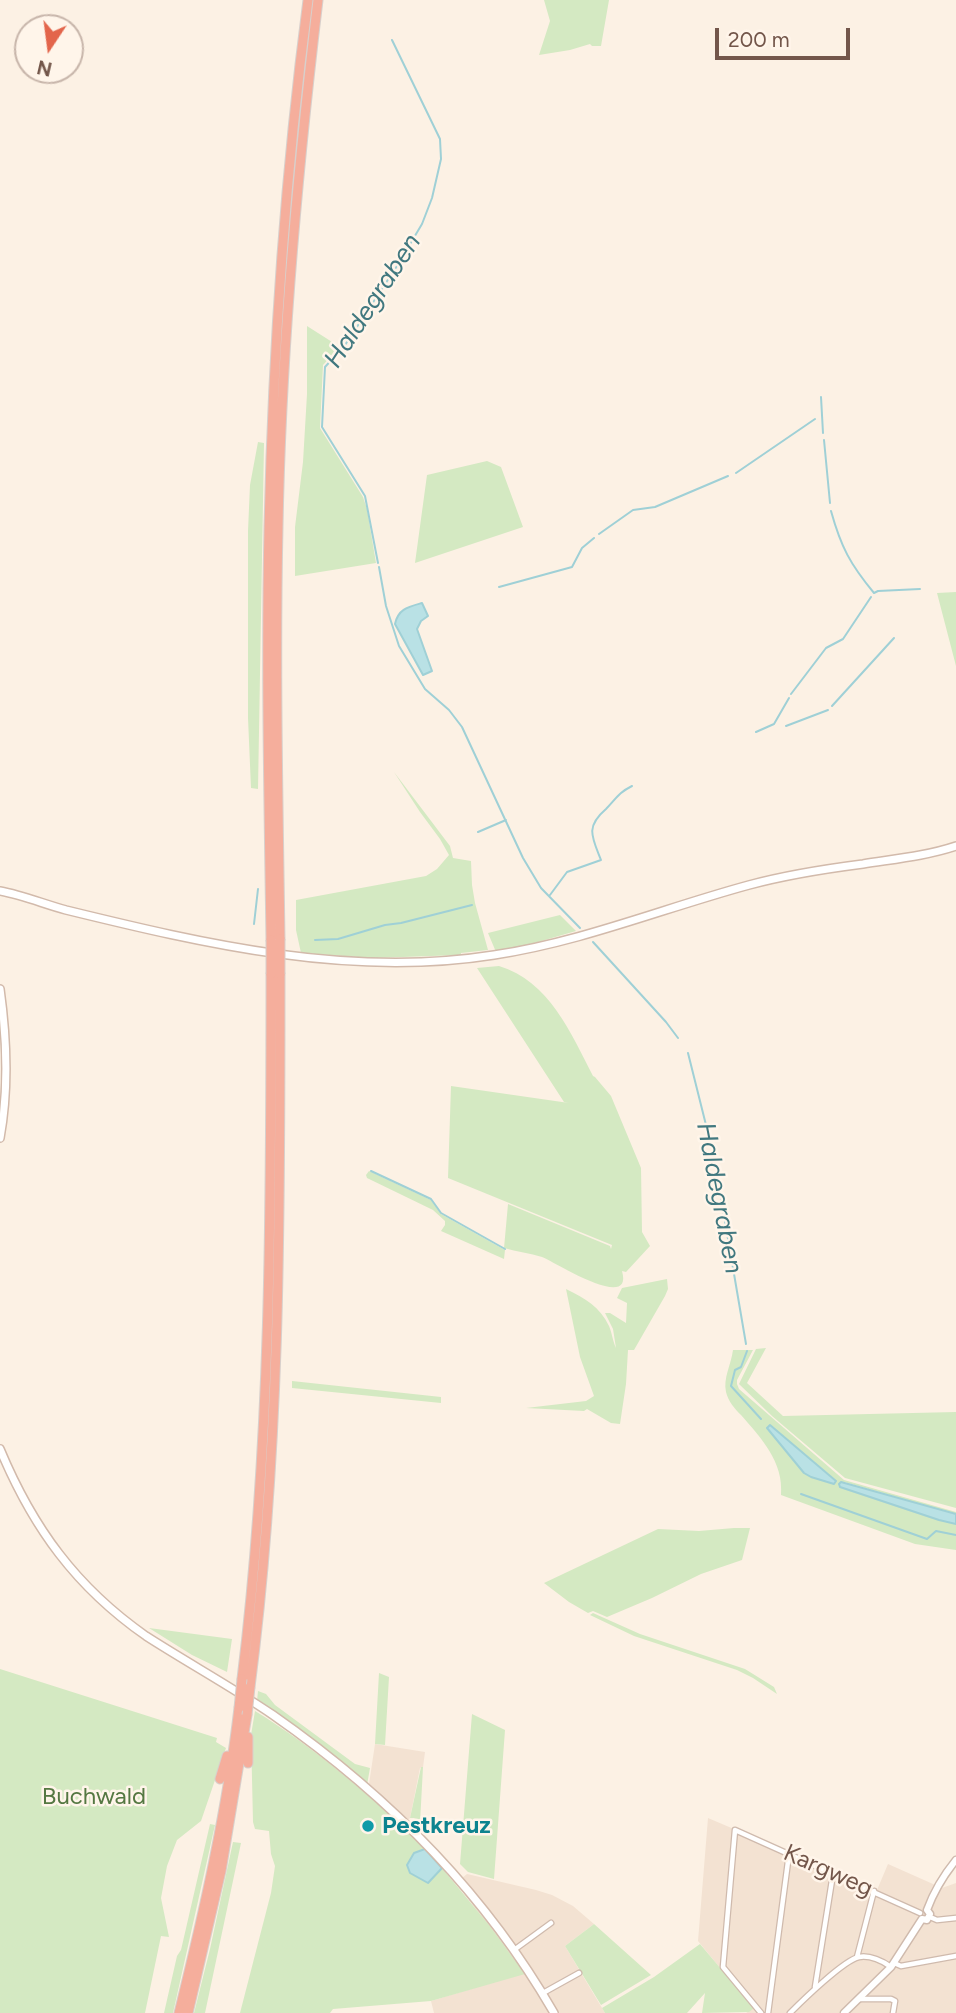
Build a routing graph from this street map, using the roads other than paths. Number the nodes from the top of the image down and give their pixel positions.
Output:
1 (308, 0) edge
2 (318, 0) edge
3 (956, 845) edge
4 (0, 884) edge
5 (0, 891) edge
6 (21, 896) junction
7 (275, 940) junction
8 (275, 974) junction
9 (0, 989) edge
10 (0, 1138) edge
11 (0, 1449) edge
12 (247, 1715) junction
13 (236, 1728) junction
14 (248, 1763) dead end
15 (220, 1779) dead end
16 (789, 1854) junction
17 (956, 1860) edge
18 (833, 1874) junction
19 (874, 1891) junction
20 (925, 1915) junction
21 (956, 1918) edge
22 (551, 1923) dead end
23 (514, 1950) junction
24 (956, 1956) edge
25 (858, 1957) junction
26 (892, 1965) junction
27 (579, 1973) dead end
28 (815, 1988) junction
29 (543, 1993) junction
30 (858, 1999) junction
31 (179, 2013) edge
32 (188, 2013) edge
33 (554, 2013) edge
34 (761, 2013) edge
35 (768, 2013) edge
36 (790, 2013) edge
37 (844, 2013) edge
38 (893, 2013) edge

1 - 7 highway
2 - 7 highway
3 - 6 main road
4 - 6 main road
5 - 6 main road
7 - 8 highway, bridge
8 - 12 highway, bridge
8 - 13 highway, bridge
9 - 10 main road
11 - 23 main road
12 - 14 highway
12 - 32 highway
13 - 15 highway
13 - 31 highway
16 - 18 street, Kargweg
16 - 34 street, Kargweg
16 - 35 street
17 - 20 street
18 - 19 street, Kargweg
18 - 28 street
19 - 20 street, Kargweg
19 - 25 street
20 - 21 street
20 - 26 street
22 - 23 street
23 - 29 main road
24 - 26 street
25 - 26 street
25 - 28 street
26 - 30 street
27 - 29 street
28 - 36 street
29 - 33 main road
30 - 37 street
30 - 38 street

